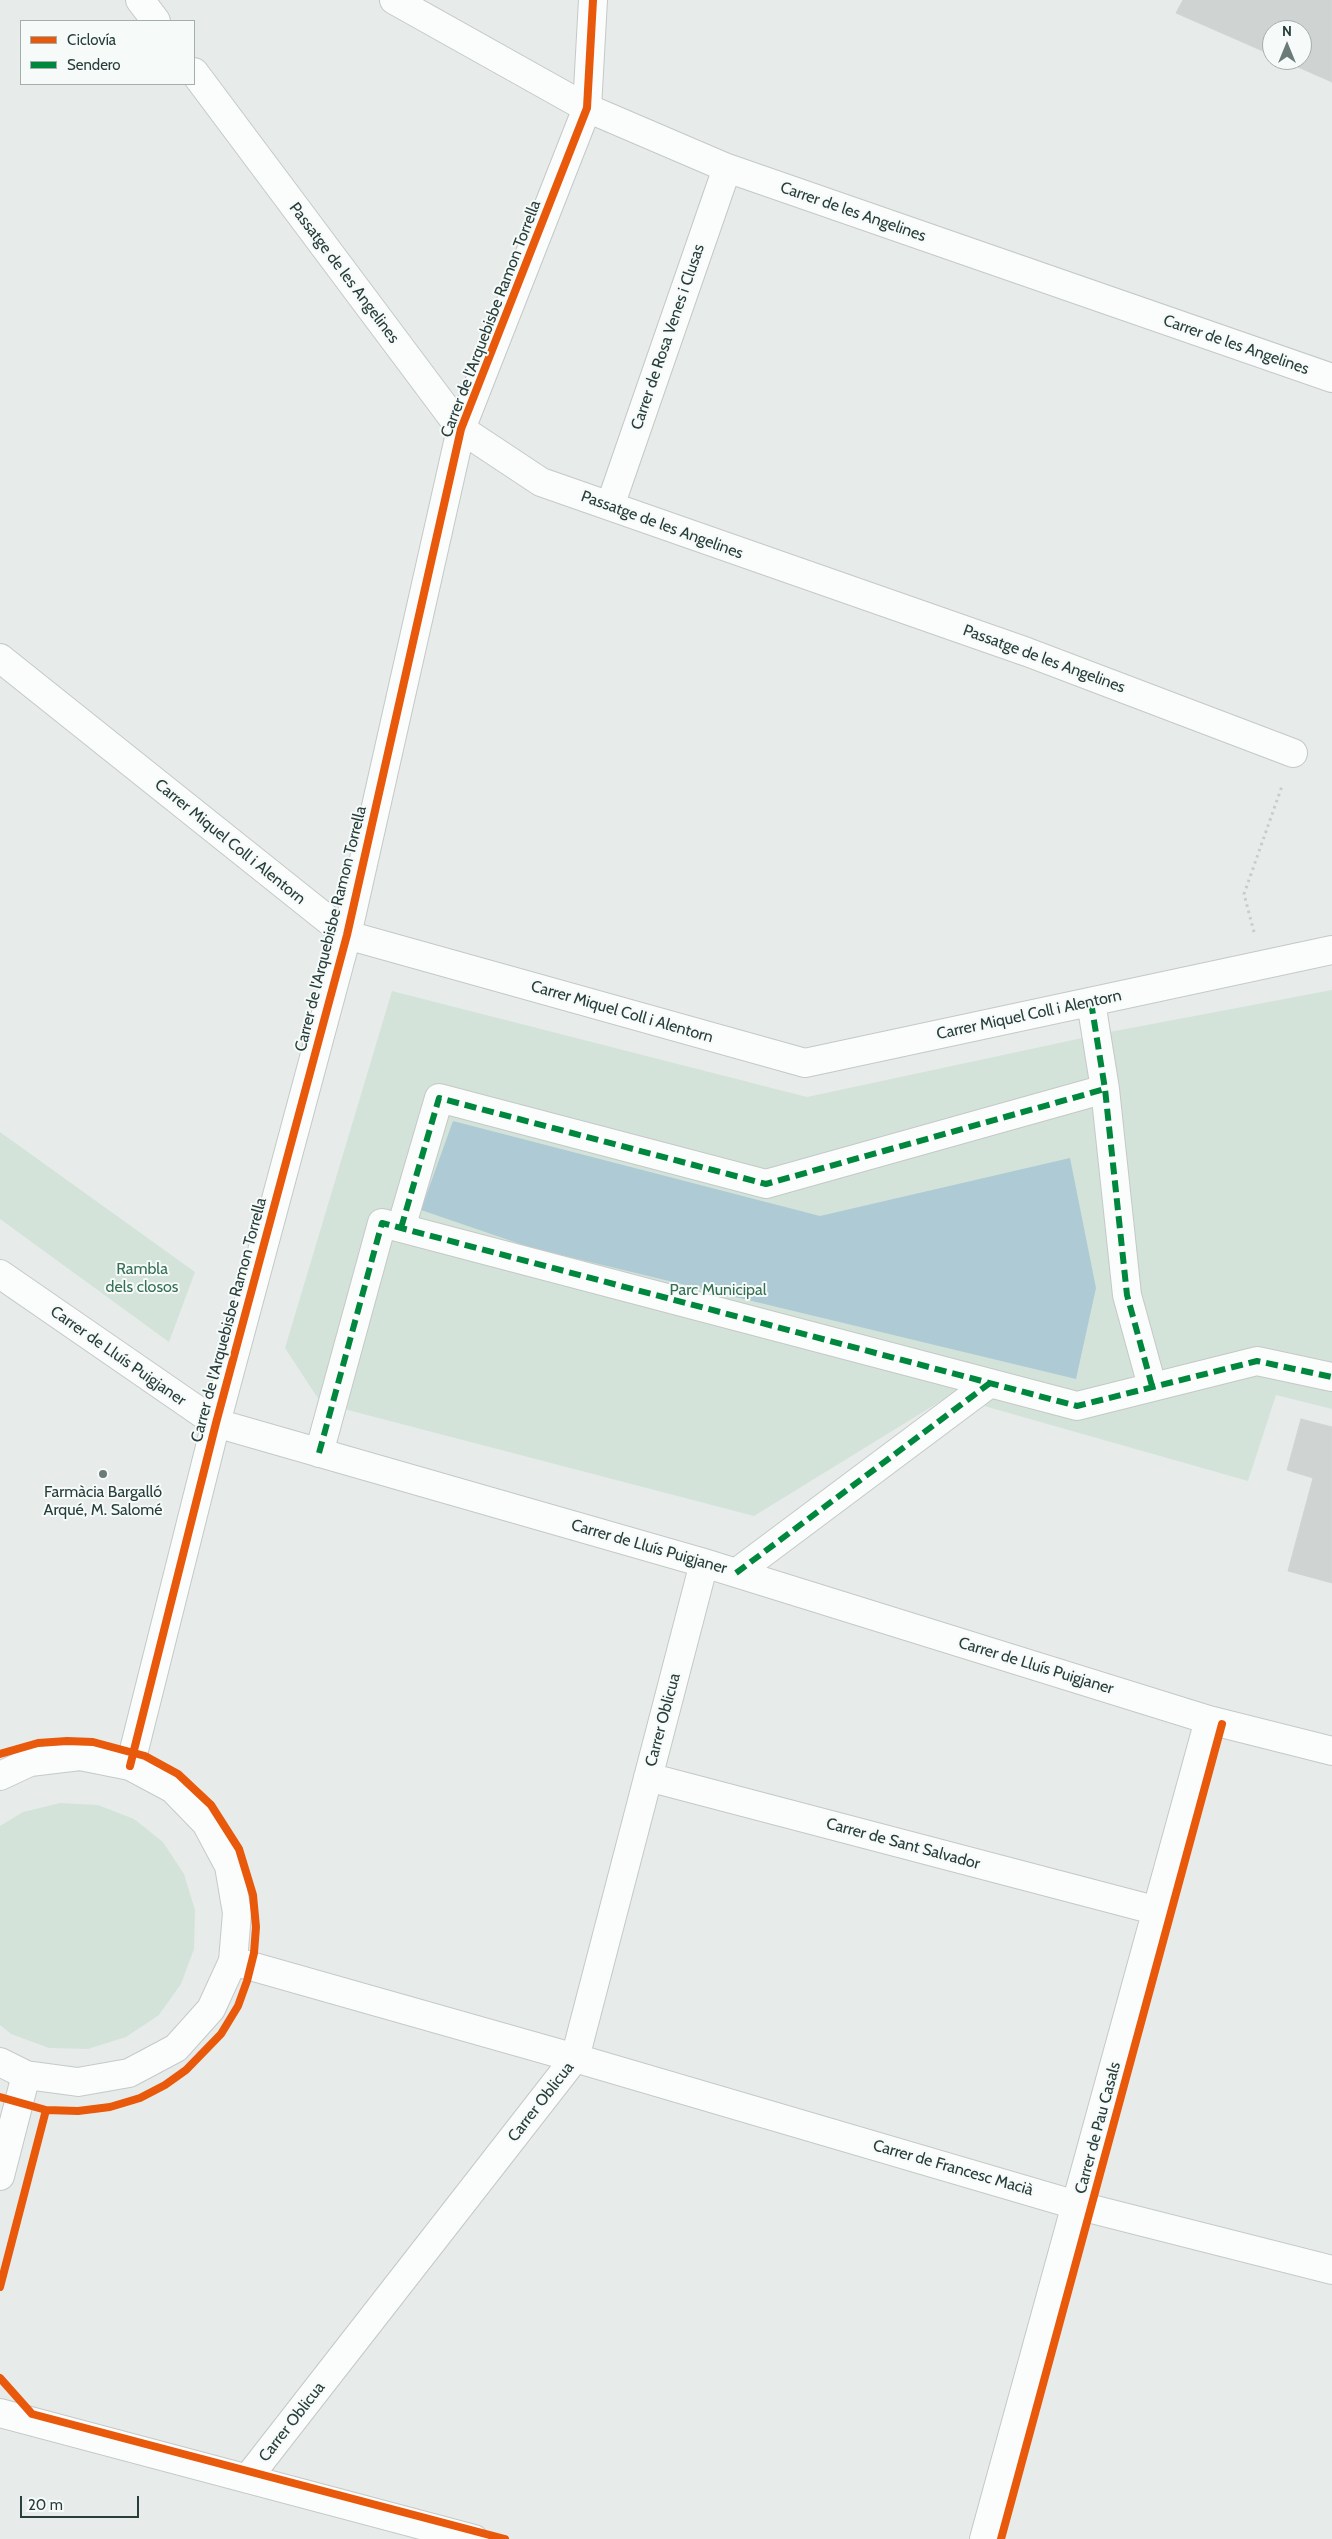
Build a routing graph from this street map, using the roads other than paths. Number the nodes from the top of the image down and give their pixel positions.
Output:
1 (140, 0) edge
2 (394, 0) edge
3 (593, 0) edge
4 (155, 20) edge
5 (195, 73) edge
6 (587, 108) junction
7 (727, 168) junction
8 (1332, 378) edge
9 (460, 429) junction
10 (610, 506) junction
11 (0, 658) edge
12 (1293, 752) dead end
13 (346, 935) junction
14 (1332, 950) edge
15 (1091, 1002) junction
16 (1105, 1089) junction
17 (401, 1228) junction
18 (0, 1274) edge
19 (1332, 1376) edge
20 (990, 1382) junction
21 (1152, 1386) junction
22 (216, 1423) junction
23 (319, 1453) junction
24 (704, 1563) junction
25 (736, 1572) junction
26 (1209, 1720) junction
27 (1332, 1751) edge
28 (130, 1766) junction
29 (0, 1776) edge
30 (648, 1777) junction
31 (1158, 1911) junction
32 (232, 1961) junction
33 (576, 2058) junction
34 (0, 2062) edge
35 (26, 2075) junction
36 (0, 2176) edge
37 (1076, 2204) junction
38 (1332, 2270) edge
39 (0, 2413) edge
40 (247, 2479) junction
41 (474, 2539) edge
42 (984, 2539) edge

1 - 4 street
2 - 6 street, Carrer de les Angelines
3 - 6 street, Carrer de l'Arquebisbe Ramon Torrella
5 - 9 street, Passatge de les Angelines
6 - 7 street, Carrer de les Angelines
6 - 9 street, Carrer de l'Arquebisbe Ramon Torrella
7 - 8 street, Carrer de les Angelines
7 - 10 street, Carrer de Rosa Venes i Clusas
9 - 10 street, Passatge de les Angelines
9 - 13 street, Carrer de l'Arquebisbe Ramon Torrella
10 - 12 street, Passatge de les Angelines
11 - 13 street, Carrer Miquel Coll i Alentorn
13 - 15 street, Carrer Miquel Coll i Alentorn
13 - 22 street, Carrer de l'Arquebisbe Ramon Torrella
14 - 15 street, Carrer Miquel Coll i Alentorn
15 - 16 street
16 - 17 street
16 - 21 street
17 - 20 street
17 - 23 street
18 - 22 street, Carrer de Lluís Puigjaner
19 - 21 street
20 - 21 street
20 - 25 street
22 - 23 street, Carrer de Lluís Puigjaner
22 - 28 street, Carrer de l'Arquebisbe Ramon Torrella
23 - 24 street, Carrer de Lluís Puigjaner
24 - 25 street, Carrer de Lluís Puigjaner
24 - 30 street, Carrer Oblicua
25 - 26 street, Carrer de Lluís Puigjaner
26 - 27 street, Carrer de Lluís Puigjaner
26 - 31 street, Carrer de Pau Casals
28 - 29 street
28 - 32 street
30 - 31 street, Carrer de Sant Salvador
30 - 33 street, Carrer Oblicua
31 - 37 street, Carrer de Pau Casals
32 - 33 street, Carrer de Francesc Macià
32 - 35 street
33 - 37 street, Carrer de Francesc Macià
33 - 40 street, Carrer Oblicua
34 - 35 street
35 - 36 street
37 - 38 street, Carrer de Francesc Macià
37 - 42 street, Carrer de Pau Casals
39 - 40 street
40 - 41 street

